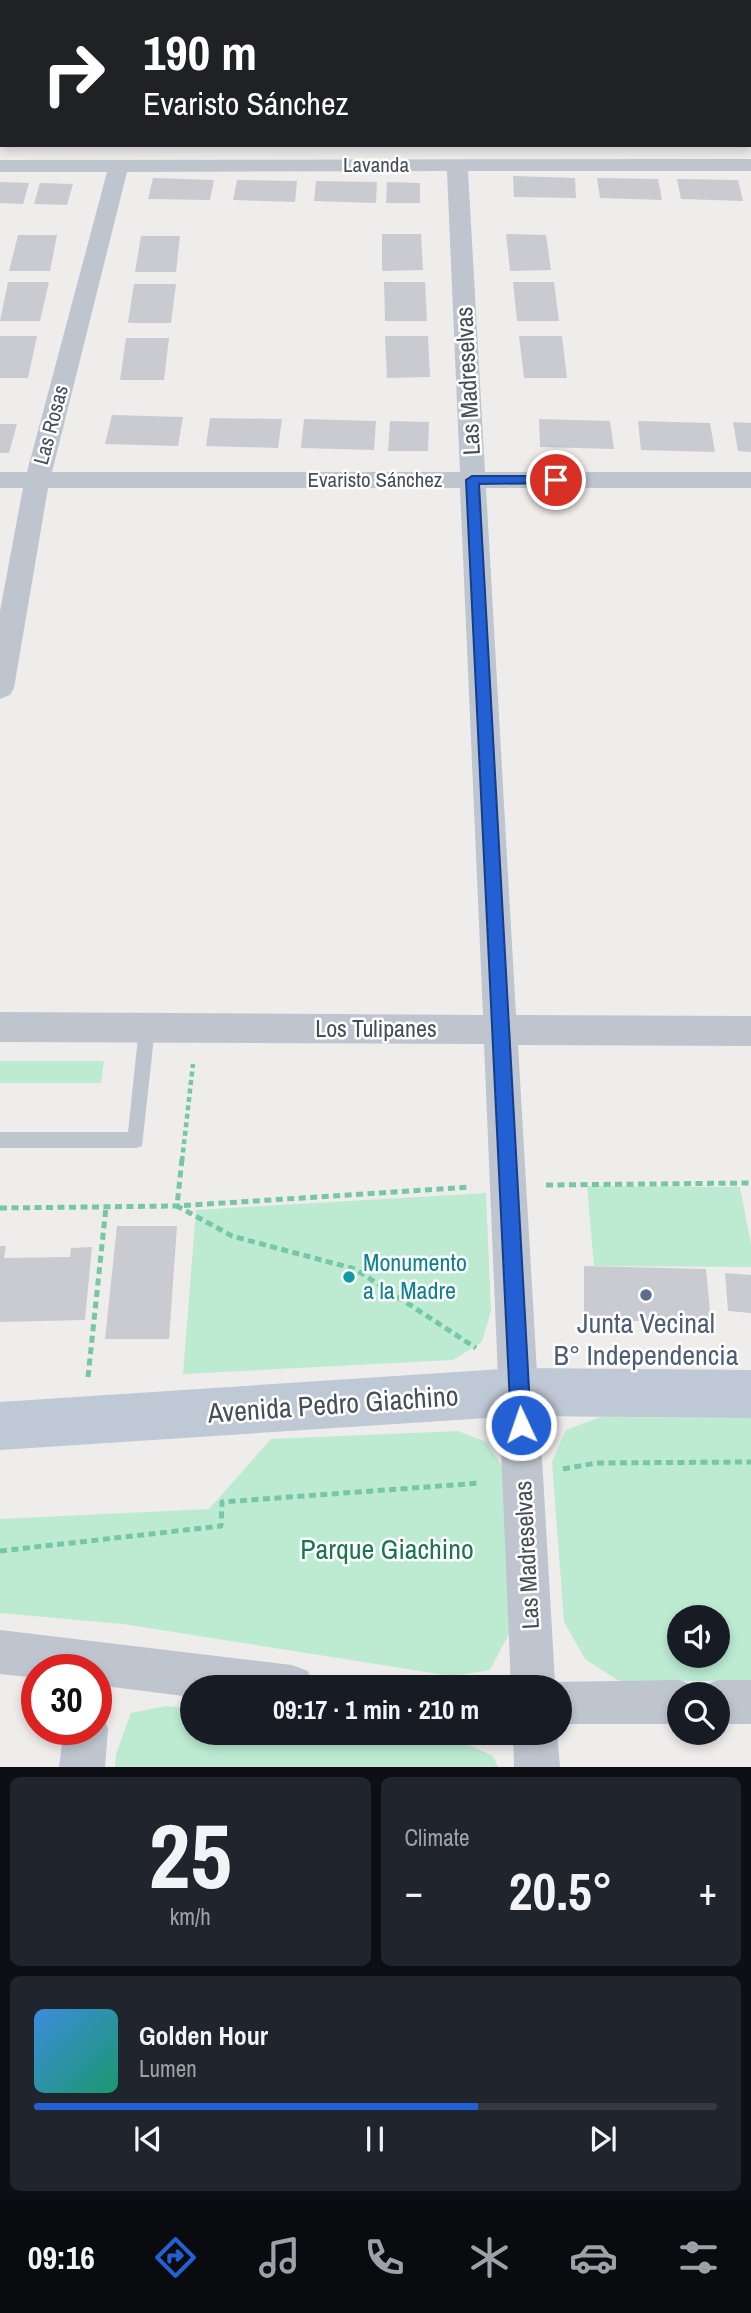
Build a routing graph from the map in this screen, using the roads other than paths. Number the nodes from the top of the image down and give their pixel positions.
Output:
1 (751, 164) edge
2 (457, 165) junction
3 (0, 166) edge
4 (119, 166) junction
5 (0, 480) edge
6 (37, 480) junction
7 (472, 480) junction
8 (751, 480) edge
9 (0, 688) edge
10 (0, 1027) edge
11 (147, 1028) junction
12 (500, 1030) junction
13 (751, 1031) edge
14 (0, 1140) edge
15 (518, 1374) junction
16 (751, 1394) edge
17 (0, 1426) edge
18 (0, 1652) edge
19 (21, 1655) edge
20 (112, 1667) edge
21 (183, 1675) edge
22 (532, 1675) edge
23 (572, 1702) edge
24 (667, 1702) edge
25 (730, 1702) edge
26 (751, 1702) edge
27 (84, 1745) edge
28 (536, 1745) edge
29 (82, 1767) edge
30 (537, 1767) edge

1 - 2 street, Lavanda
2 - 4 street, Lavanda
2 - 7 street, Las Madreselvas
3 - 4 street, Lavanda
4 - 6 street, Las Rosas
5 - 6 street, Evaristo Sánchez
6 - 7 street, Evaristo Sánchez
6 - 9 street, Las Rosas
7 - 8 street, Evaristo Sánchez
7 - 12 street, Las Madreselvas
10 - 11 street, Los Tulipanes
11 - 12 street, Los Tulipanes
11 - 14 lane
12 - 13 street, Los Tulipanes
12 - 15 street, Las Madreselvas
15 - 16 main road, Avenida Pedro Giachino
15 - 17 main road, Avenida Pedro Giachino
15 - 22 street, Las Madreselvas
18 - 19 street
20 - 21 street
23 - 24 street
25 - 26 street
27 - 29 street
28 - 30 street

